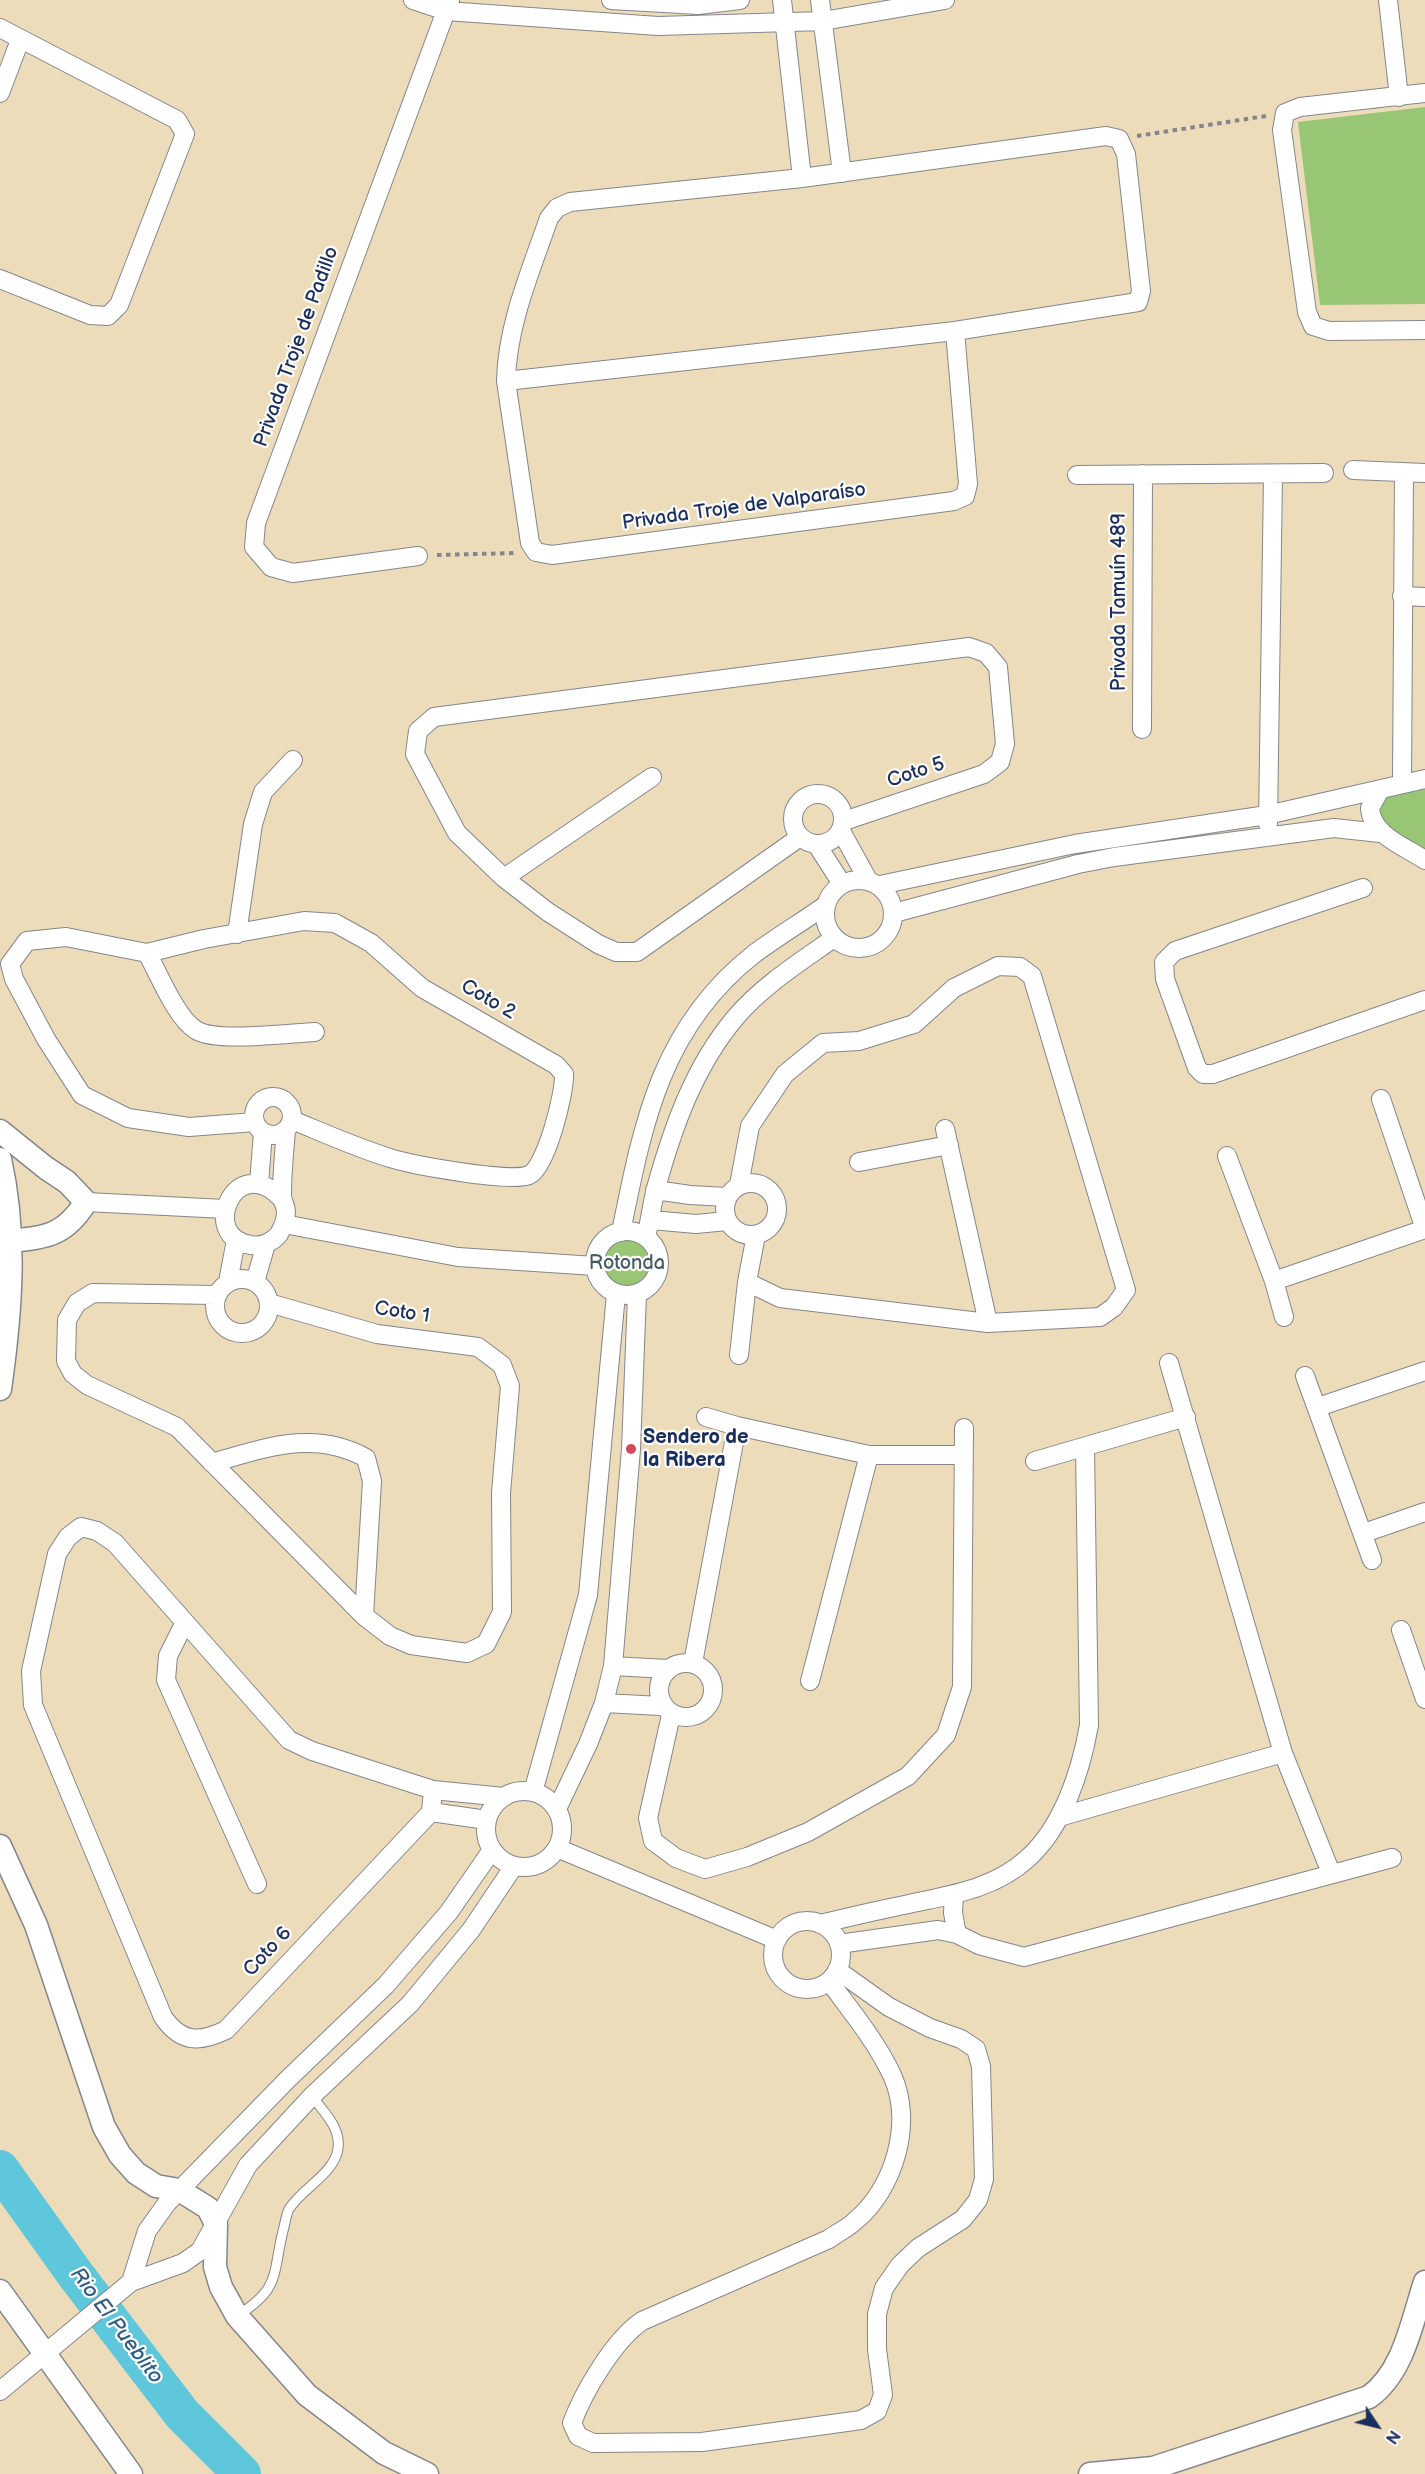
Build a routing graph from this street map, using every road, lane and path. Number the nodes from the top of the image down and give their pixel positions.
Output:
1 (413, 0) edge
2 (611, 0) edge
3 (740, 0) edge
4 (782, 0) edge
5 (820, 0) edge
6 (945, 0) edge
7 (1388, 0) edge
8 (448, 5) edge
9 (544, 8) edge
10 (823, 21) junction
11 (784, 22) junction
12 (0, 28) edge
13 (20, 40) junction
14 (0, 93) edge
15 (1425, 93) edge
16 (1399, 97) junction
17 (1285, 114) junction
18 (1119, 139) junction
19 (842, 173) junction
20 (802, 178) junction
21 (0, 279) edge
22 (1425, 330) edge
23 (955, 331) junction
24 (506, 381) junction
25 (1353, 470) dead end
26 (1404, 472) junction
27 (1324, 473) dead end
28 (1425, 473) edge
29 (1143, 474) junction
30 (1077, 475) dead end
31 (1273, 475) junction
32 (536, 552) junction
33 (418, 556) joint
34 (1402, 596) junction
35 (1425, 597) edge
36 (1142, 729) dead end
37 (293, 760) dead end
38 (652, 777) dead end
39 (1425, 778) edge
40 (1402, 782) junction
41 (1380, 790) junction
42 (1267, 815) junction
43 (842, 826) junction
44 (1380, 833) junction
45 (1269, 835) junction
46 (800, 837) junction
47 (817, 845) junction
48 (1425, 860) edge
49 (504, 878) junction
50 (874, 883) junction
51 (842, 884) junction
52 (1363, 888) dead end
53 (826, 905) junction
54 (894, 913) junction
55 (237, 934) junction
56 (834, 938) junction
57 (147, 953) junction
58 (1425, 1000) edge
59 (315, 1032) dead end
60 (1382, 1099) dead end
61 (289, 1125) junction
62 (259, 1127) junction
63 (0, 1131) edge
64 (1227, 1156) dead end
65 (0, 1159) edge
66 (859, 1162) dead end
67 (46, 1168) junction
68 (5, 1182) junction
69 (259, 1184) junction
70 (656, 1190) junction
71 (733, 1191) junction
72 (281, 1198) junction
73 (86, 1202) junction
74 (225, 1209) junction
75 (727, 1221) junction
76 (284, 1224) junction
77 (648, 1229) junction
78 (1425, 1229) edge
79 (621, 1232) junction
80 (756, 1236) junction
81 (236, 1239) junction
82 (11, 1241) junction
83 (266, 1244) junction
84 (595, 1266) junction
85 (1274, 1281) junction
86 (228, 1282) junction
87 (255, 1282) junction
88 (747, 1282) junction
89 (616, 1294) junction
90 (637, 1294) junction
91 (216, 1295) junction
92 (269, 1303) junction
93 (1284, 1317) dead end
94 (988, 1323) junction
95 (739, 1355) dead end
96 (1169, 1363) dead end
97 (1425, 1371) edge
98 (1305, 1376) dead end
99 (0, 1389) edge
100 (1318, 1407) junction
101 (706, 1417) dead end
102 (1186, 1417) junction
103 (736, 1426) junction
104 (964, 1428) dead end
105 (1085, 1447) junction
106 (869, 1455) junction
107 (962, 1455) junction
108 (1035, 1461) dead end
109 (212, 1463) junction
110 (1425, 1512) edge
111 (1364, 1533) junction
112 (1372, 1560) dead end
113 (364, 1616) junction
114 (184, 1624) junction
115 (1401, 1630) dead end
116 (1418, 1659) edge
117 (693, 1663) junction
118 (613, 1666) junction
119 (667, 1669) junction
120 (810, 1681) dead end
121 (1425, 1699) edge
122 (604, 1703) junction
123 (666, 1710) junction
124 (1283, 1753) junction
125 (433, 1790) junction
126 (533, 1792) junction
127 (504, 1797) junction
128 (557, 1809) junction
129 (431, 1812) junction
130 (1059, 1817) junction
131 (487, 1820) junction
132 (0, 1846) edge
133 (557, 1848) junction
134 (492, 1850) junction
135 (1392, 1858) dead end
136 (514, 1866) junction
137 (1331, 1872) junction
138 (257, 1884) dead end
139 (954, 1894) junction
140 (820, 1924) junction
141 (957, 1934) junction
142 (777, 1940) junction
143 (839, 1944) junction
144 (833, 1975) junction
145 (312, 2096) junction
146 (179, 2190) junction
147 (216, 2224) junction
148 (131, 2282) junction
149 (1425, 2282) edge
150 (0, 2291) edge
151 (237, 2316) junction
152 (43, 2352) junction
153 (0, 2391) edge
154 (1146, 2471) edge
155 (131, 2474) edge
156 (427, 2474) edge
157 (1090, 2474) edge

1 - 8 street
2 - 3 street
4 - 11 street
5 - 10 street
6 - 10 street
7 - 16 street
8 - 9 street
8 - 33 street, Privada Troje de Padillo
9 - 11 street
10 - 11 street
10 - 19 street
11 - 20 street
12 - 13 street
13 - 14 street
13 - 21 street
15 - 16 street
16 - 17 street
17 - 18 path
17 - 22 street
18 - 19 street
18 - 23 street
19 - 20 street
20 - 24 street
23 - 24 street
23 - 32 street, Privada Troje de Valparaíso
24 - 32 street
25 - 26 street
26 - 28 street
26 - 34 street
27 - 31 street
29 - 30 street
29 - 31 street
29 - 36 street, Privada Tamuín 489
31 - 42 street
32 - 33 path
34 - 35 street
34 - 40 street
37 - 55 street
38 - 49 street
39 - 40 street
40 - 41 street
41 - 42 street
41 - 44 street
42 - 45 street
42 - 50 street
43 - 46 street
43 - 47 street
43 - 49 street, Coto 5
43 - 50 street
44 - 45 street
44 - 48 street
45 - 54 street
46 - 47 street
46 - 49 street
47 - 51 street
50 - 51 street
50 - 54 street
51 - 53 street
52 - 58 street
53 - 56 street
53 - 79 street
54 - 56 street
55 - 57 street
55 - 61 street, Coto 2
56 - 70 street
57 - 59 street
57 - 62 street
60 - 78 street
61 - 62 street
61 - 62 street
61 - 72 street
62 - 69 street
63 - 67 street
64 - 85 street
65 - 68 street
66 - 94 street
67 - 68 street
67 - 73 street
68 - 82 street
69 - 72 street
69 - 74 street
70 - 71 street
70 - 77 street
71 - 75 street
71 - 80 street
71 - 94 street
72 - 76 street
73 - 74 street
73 - 82 street
74 - 81 street
75 - 77 street
75 - 80 street
76 - 83 street
76 - 84 street
77 - 79 street
77 - 90 street
78 - 85 street
79 - 84 street
80 - 88 street
81 - 83 street
81 - 86 street
82 - 99 street
83 - 87 street
84 - 89 street
85 - 93 street
86 - 87 street
86 - 91 street
87 - 92 street
88 - 94 street
88 - 95 street
89 - 90 street
89 - 126 street
90 - 118 street
91 - 92 street
91 - 109 street
92 - 113 street, Coto 1
96 - 102 street
97 - 100 street
98 - 100 street
100 - 111 street
101 - 103 street
102 - 105 street
102 - 124 street
103 - 106 street
103 - 117 street
104 - 107 street
105 - 108 street
105 - 130 street
106 - 107 street
106 - 120 street
107 - 123 street
109 - 113 street
109 - 113 street
110 - 111 street
111 - 112 street
114 - 125 street, Coto 6
114 - 129 street, Coto 6
114 - 138 street
115 - 116 street
116 - 121 street
117 - 119 street
117 - 123 street
118 - 119 street
118 - 122 street
119 - 123 street
122 - 123 street
122 - 128 street
124 - 130 street
124 - 137 street
125 - 127 street, Coto 6
125 - 129 street
126 - 127 street
126 - 128 street
127 - 131 street
128 - 133 street
129 - 131 street
130 - 139 street
131 - 134 street
132 - 146 street
133 - 136 street
133 - 142 street
134 - 136 street
134 - 146 street
135 - 137 street
136 - 145 street
137 - 141 street
139 - 140 street
139 - 141 street
140 - 142 street
140 - 143 street
141 - 143 street
142 - 144 street
143 - 144 street
144 - 144 street
145 - 147 street
145 - 151 lane
146 - 147 street
146 - 148 street
147 - 148 street
147 - 151 street
148 - 152 street
149 - 154 street
150 - 152 street
151 - 156 street
152 - 153 street
152 - 155 street
154 - 157 street

